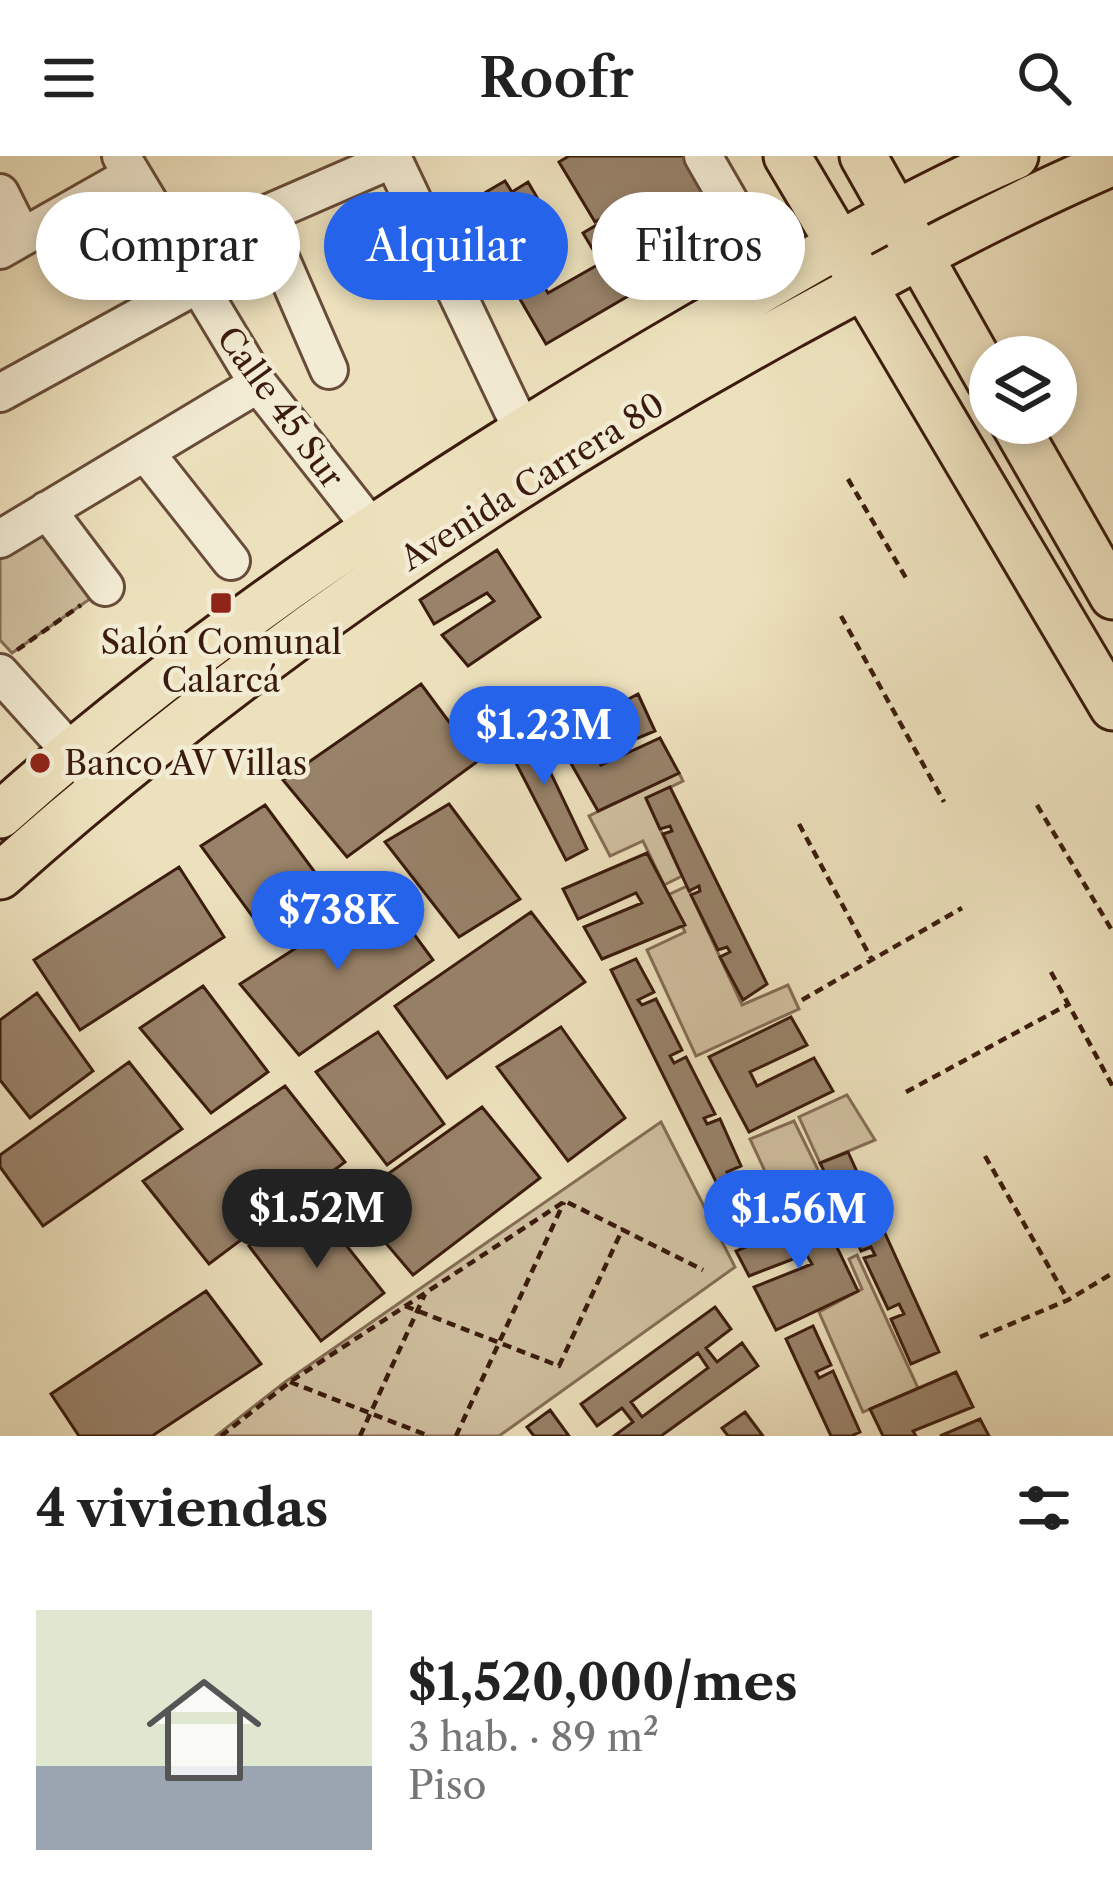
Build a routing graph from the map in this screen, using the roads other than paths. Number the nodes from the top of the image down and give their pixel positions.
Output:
1 (703, 156) edge
2 (787, 156) edge
3 (863, 156) edge
4 (1015, 156) edge
5 (1113, 162) edge
6 (126, 165) edge
7 (141, 192) edge
8 (724, 192) edge
9 (0, 193) edge
10 (896, 214) junction
11 (11, 244) edge
12 (840, 245) junction
13 (919, 255) junction
14 (805, 265) edge
15 (864, 285) junction
16 (169, 300) edge
17 (204, 300) edge
18 (744, 300) edge
19 (969, 344) edge
20 (329, 370) dead end
21 (258, 384) junction
22 (0, 393) edge
23 (523, 432) junction
24 (1026, 444) edge
25 (145, 452) junction
26 (47, 510) junction
27 (374, 531) junction
28 (0, 539) edge
29 (231, 561) dead end
30 (105, 587) road end
31 (1113, 596) edge
32 (6, 663) edge
33 (1113, 707) edge
34 (71, 752) junction
35 (103, 788) junction
36 (0, 815) edge
37 (0, 876) edge

1 - 8 street
2 - 12 main road
3 - 10 main road
4 - 10 main road, Avenida Carrera 80
5 - 13 main road, Avenida Carrera 80
6 - 7 street, Calle 45 Sur
6 - 11 street
9 - 11 street
10 - 12 main road, Avenida Carrera 80
10 - 13 main road
12 - 14 main road, Avenida Carrera 80
12 - 15 main road
13 - 15 main road, Avenida Carrera 80
13 - 19 main road
15 - 33 main road
15 - 35 main road, Avenida Carrera 80
16 - 22 street
17 - 21 street, Calle 45 Sur
18 - 23 main road, Avenida Carrera 80
20 - 23 street
21 - 25 street
21 - 27 street, Calle 45 Sur
23 - 27 main road, Avenida Carrera 80
24 - 31 main road
25 - 26 street
25 - 29 street
26 - 28 street
26 - 30 street
27 - 34 main road, Avenida Carrera 80
32 - 34 street
34 - 35 street
34 - 36 main road, Avenida Carrera 80
35 - 37 main road, Avenida Carrera 80

